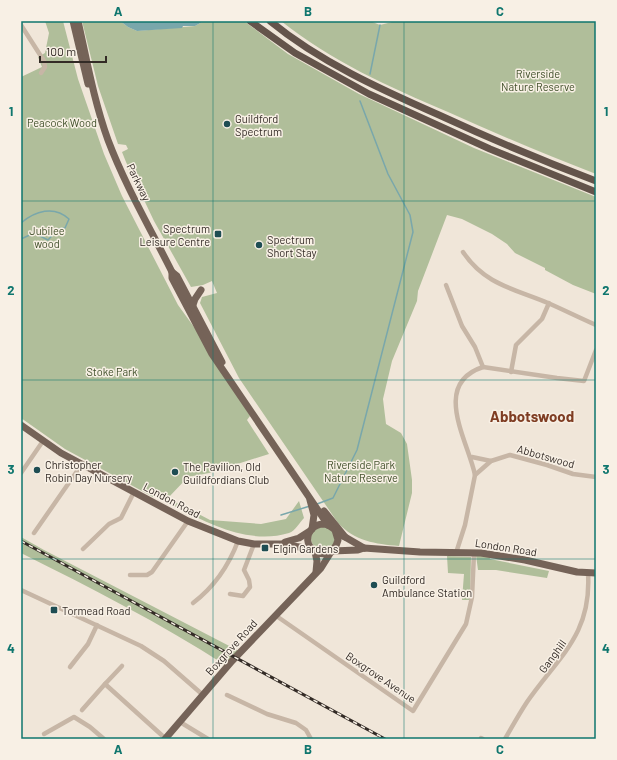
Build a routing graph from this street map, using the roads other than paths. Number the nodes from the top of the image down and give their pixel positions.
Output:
1 (73, 21) edge
2 (78, 21) edge
3 (250, 21) edge
4 (254, 21) edge
5 (270, 21) edge
6 (21, 25) edge
7 (267, 33) junction
8 (41, 73) dead end
9 (95, 98) junction
10 (596, 181) edge
11 (596, 192) edge
12 (463, 252) dead end
13 (172, 272) junction
14 (446, 285) dead end
15 (201, 290) dead end
16 (548, 303) junction
17 (193, 305) junction
18 (596, 325) edge
19 (596, 350) edge
20 (482, 367) junction
21 (512, 372) junction
22 (242, 399) junction
23 (21, 425) edge
24 (43, 441) junction
25 (472, 457) junction
26 (491, 461) junction
27 (82, 464) junction
28 (21, 474) edge
29 (476, 475) junction
30 (596, 477) edge
31 (301, 485) junction
32 (134, 492) junction
33 (188, 521) junction
34 (328, 525) junction
35 (311, 530) junction
36 (335, 530) junction
37 (34, 532) dead end
38 (345, 536) junction
39 (238, 541) junction
40 (254, 544) junction
41 (281, 544) junction
42 (364, 548) junction
43 (83, 549) dead end
44 (313, 550) junction
45 (332, 551) junction
46 (456, 553) junction
47 (474, 553) junction
48 (316, 572) junction
49 (588, 573) junction
50 (596, 573) edge
51 (130, 575) dead end
52 (21, 590) edge
53 (230, 594) dead end
54 (193, 603) dead end
55 (275, 614) junction
56 (97, 625) junction
57 (122, 666) dead end
58 (70, 667) dead end
59 (105, 684) junction
60 (202, 695) junction
61 (227, 695) dead end
62 (82, 710) dead end
63 (180, 722) junction
64 (44, 734) dead end
65 (104, 739) edge
66 (166, 739) edge
67 (208, 739) edge
68 (311, 739) edge
69 (505, 739) edge

1 - 9 main road, Parkway
2 - 9 main road, Parkway
3 - 7 highway
4 - 7 highway
5 - 10 highway
6 - 8 street
7 - 11 highway
9 - 13 main road, Parkway
12 - 16 street
13 - 17 main road, Parkway
13 - 22 main road, Parkway
14 - 20 street
15 - 17 main road
16 - 18 street
16 - 21 street
17 - 22 main road, Parkway
19 - 21 street
20 - 21 street
20 - 25 street
22 - 31 main road, Parkway
23 - 24 main road, London Road
24 - 27 main road, London Road
24 - 28 street
25 - 26 street, Abbotswood
25 - 29 street
26 - 29 street, Abbotswood
26 - 30 street, Abbotswood
27 - 32 main road, London Road
27 - 37 street
29 - 46 street
31 - 34 main road
31 - 35 main road
31 - 38 main road
32 - 33 main road, London Road
32 - 43 street
33 - 39 main road, London Road
33 - 51 street
34 - 35 main road
34 - 36 main road
35 - 41 main road, London Road
35 - 44 main road
36 - 38 main road
36 - 45 main road
38 - 42 main road
39 - 40 main road, London Road
39 - 54 street
40 - 41 main road, London Road
40 - 53 street
41 - 44 main road, London Road
42 - 45 main road, London Road
42 - 46 main road, London Road
44 - 45 main road
44 - 48 main road
45 - 48 main road, Boxgrove Road
46 - 47 main road, London Road
47 - 49 main road, London Road
47 - 55 street, Boxgrove Avenue
48 - 55 main road, Boxgrove Road
49 - 50 main road, London Road
49 - 69 street, Ganghill
52 - 56 street
55 - 60 main road, Boxgrove Road
56 - 58 street
56 - 60 street
57 - 59 street
59 - 62 street
59 - 66 street
60 - 63 main road, Boxgrove Road
61 - 68 street
63 - 66 main road, Boxgrove Road
63 - 67 street
64 - 65 street

